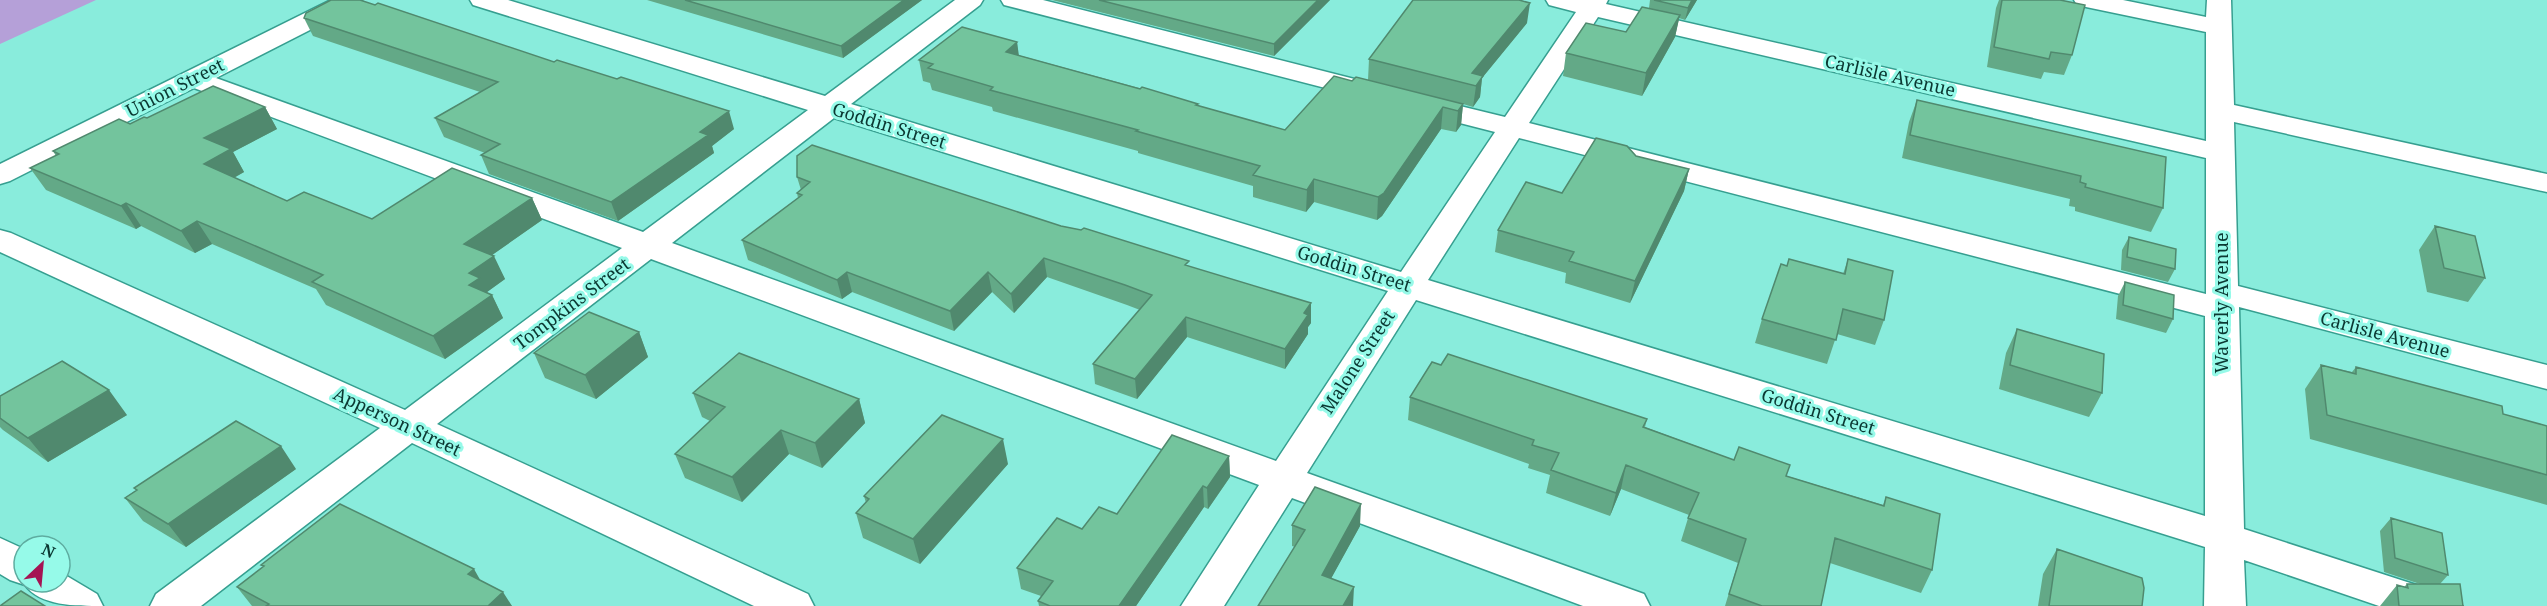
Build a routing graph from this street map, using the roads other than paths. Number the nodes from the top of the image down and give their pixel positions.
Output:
1 (350, 0) edge
2 (482, 0) edge
3 (971, 0) edge
4 (1013, 0) edge
5 (1558, 0) edge
6 (2086, 0) edge
7 (1594, 4) edge
8 (2220, 14) edge
9 (194, 79) junction
10 (831, 108) junction
11 (2221, 111) junction
12 (1513, 128) junction
13 (2221, 153) junction
14 (0, 175) edge
15 (2547, 183) edge
16 (0, 240) edge
17 (647, 247) junction
18 (1409, 285) junction
19 (2222, 301) junction
20 (2547, 377) edge
21 (410, 427) junction
22 (1284, 478) junction
23 (2225, 538) junction
24 (63, 594) edge
25 (82, 606) edge
26 (171, 606) edge
27 (793, 606) edge
28 (1202, 606) edge
29 (1629, 606) edge
30 (2225, 606) edge
31 (2429, 606) edge

1 - 9 street, Union Street
2 - 10 street, Goddin Street
3 - 10 street, Tompkins Street
4 - 12 street, Carlisle Avenue
5 - 7 street, Carlisle Avenue
6 - 8 street
7 - 12 street, Malone Street
7 - 13 street, Carlisle Avenue
8 - 11 street, Waverly Avenue
9 - 14 street, Union Street
9 - 17 street
10 - 17 street, Tompkins Street
10 - 18 street, Goddin Street
11 - 13 street, Waverly Avenue
11 - 15 street
12 - 18 street, Malone Street
12 - 19 street, Carlisle Avenue
13 - 19 street, Waverly Avenue
16 - 21 street, Apperson Street
17 - 21 street, Tompkins Street
17 - 22 street
18 - 22 street, Malone Street
18 - 23 street, Goddin Street
19 - 20 street, Carlisle Avenue
19 - 23 street, Waverly Avenue
21 - 26 street, Tompkins Street
21 - 27 street, Apperson Street
22 - 28 street, Malone Street
22 - 29 street
23 - 30 street, Waverly Avenue
23 - 31 street, Goddin Street
24 - 25 street

